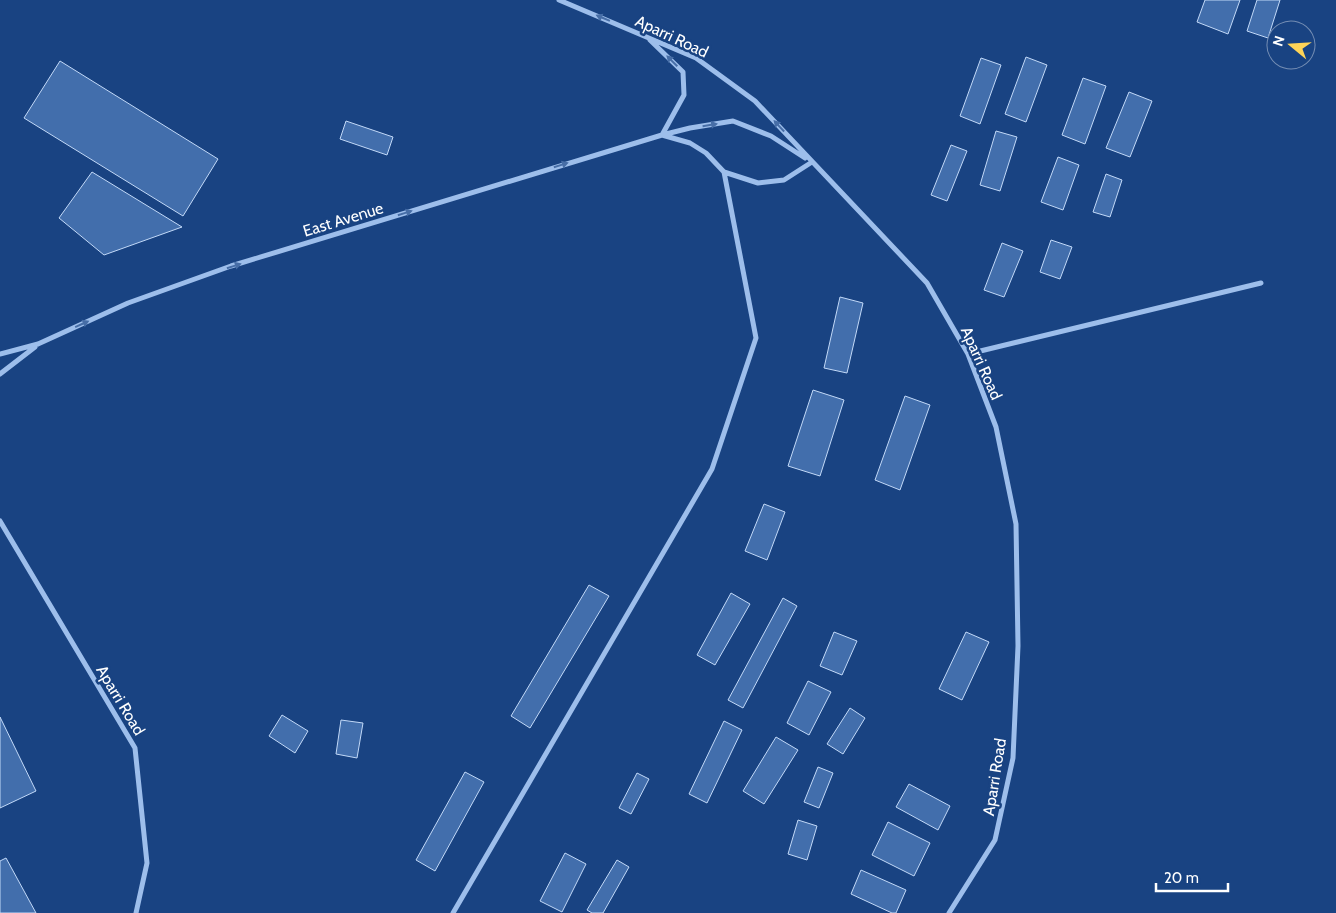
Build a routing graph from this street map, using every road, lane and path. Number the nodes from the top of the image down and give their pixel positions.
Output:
1 (559, 0) edge
2 (647, 37) junction
3 (662, 135) junction
4 (812, 162) junction
5 (724, 172) junction
6 (1261, 283) dead end
7 (38, 344) junction
8 (0, 354) edge
9 (968, 354) junction
10 (0, 374) edge
11 (0, 521) edge
12 (136, 913) edge
13 (453, 913) edge
14 (949, 913) edge

2 -> 1 street, Aparri Road
3 -> 2 street
4 -> 2 street, Aparri Road
3 -> 4 street, East Avenue
3 - 5 street
7 -> 3 street, East Avenue
4 - 5 street
4 - 9 street, Aparri Road
5 - 13 street
6 - 9 street
7 - 8 street
7 - 10 street
9 - 14 street, Aparri Road
11 - 12 street, Aparri Road

